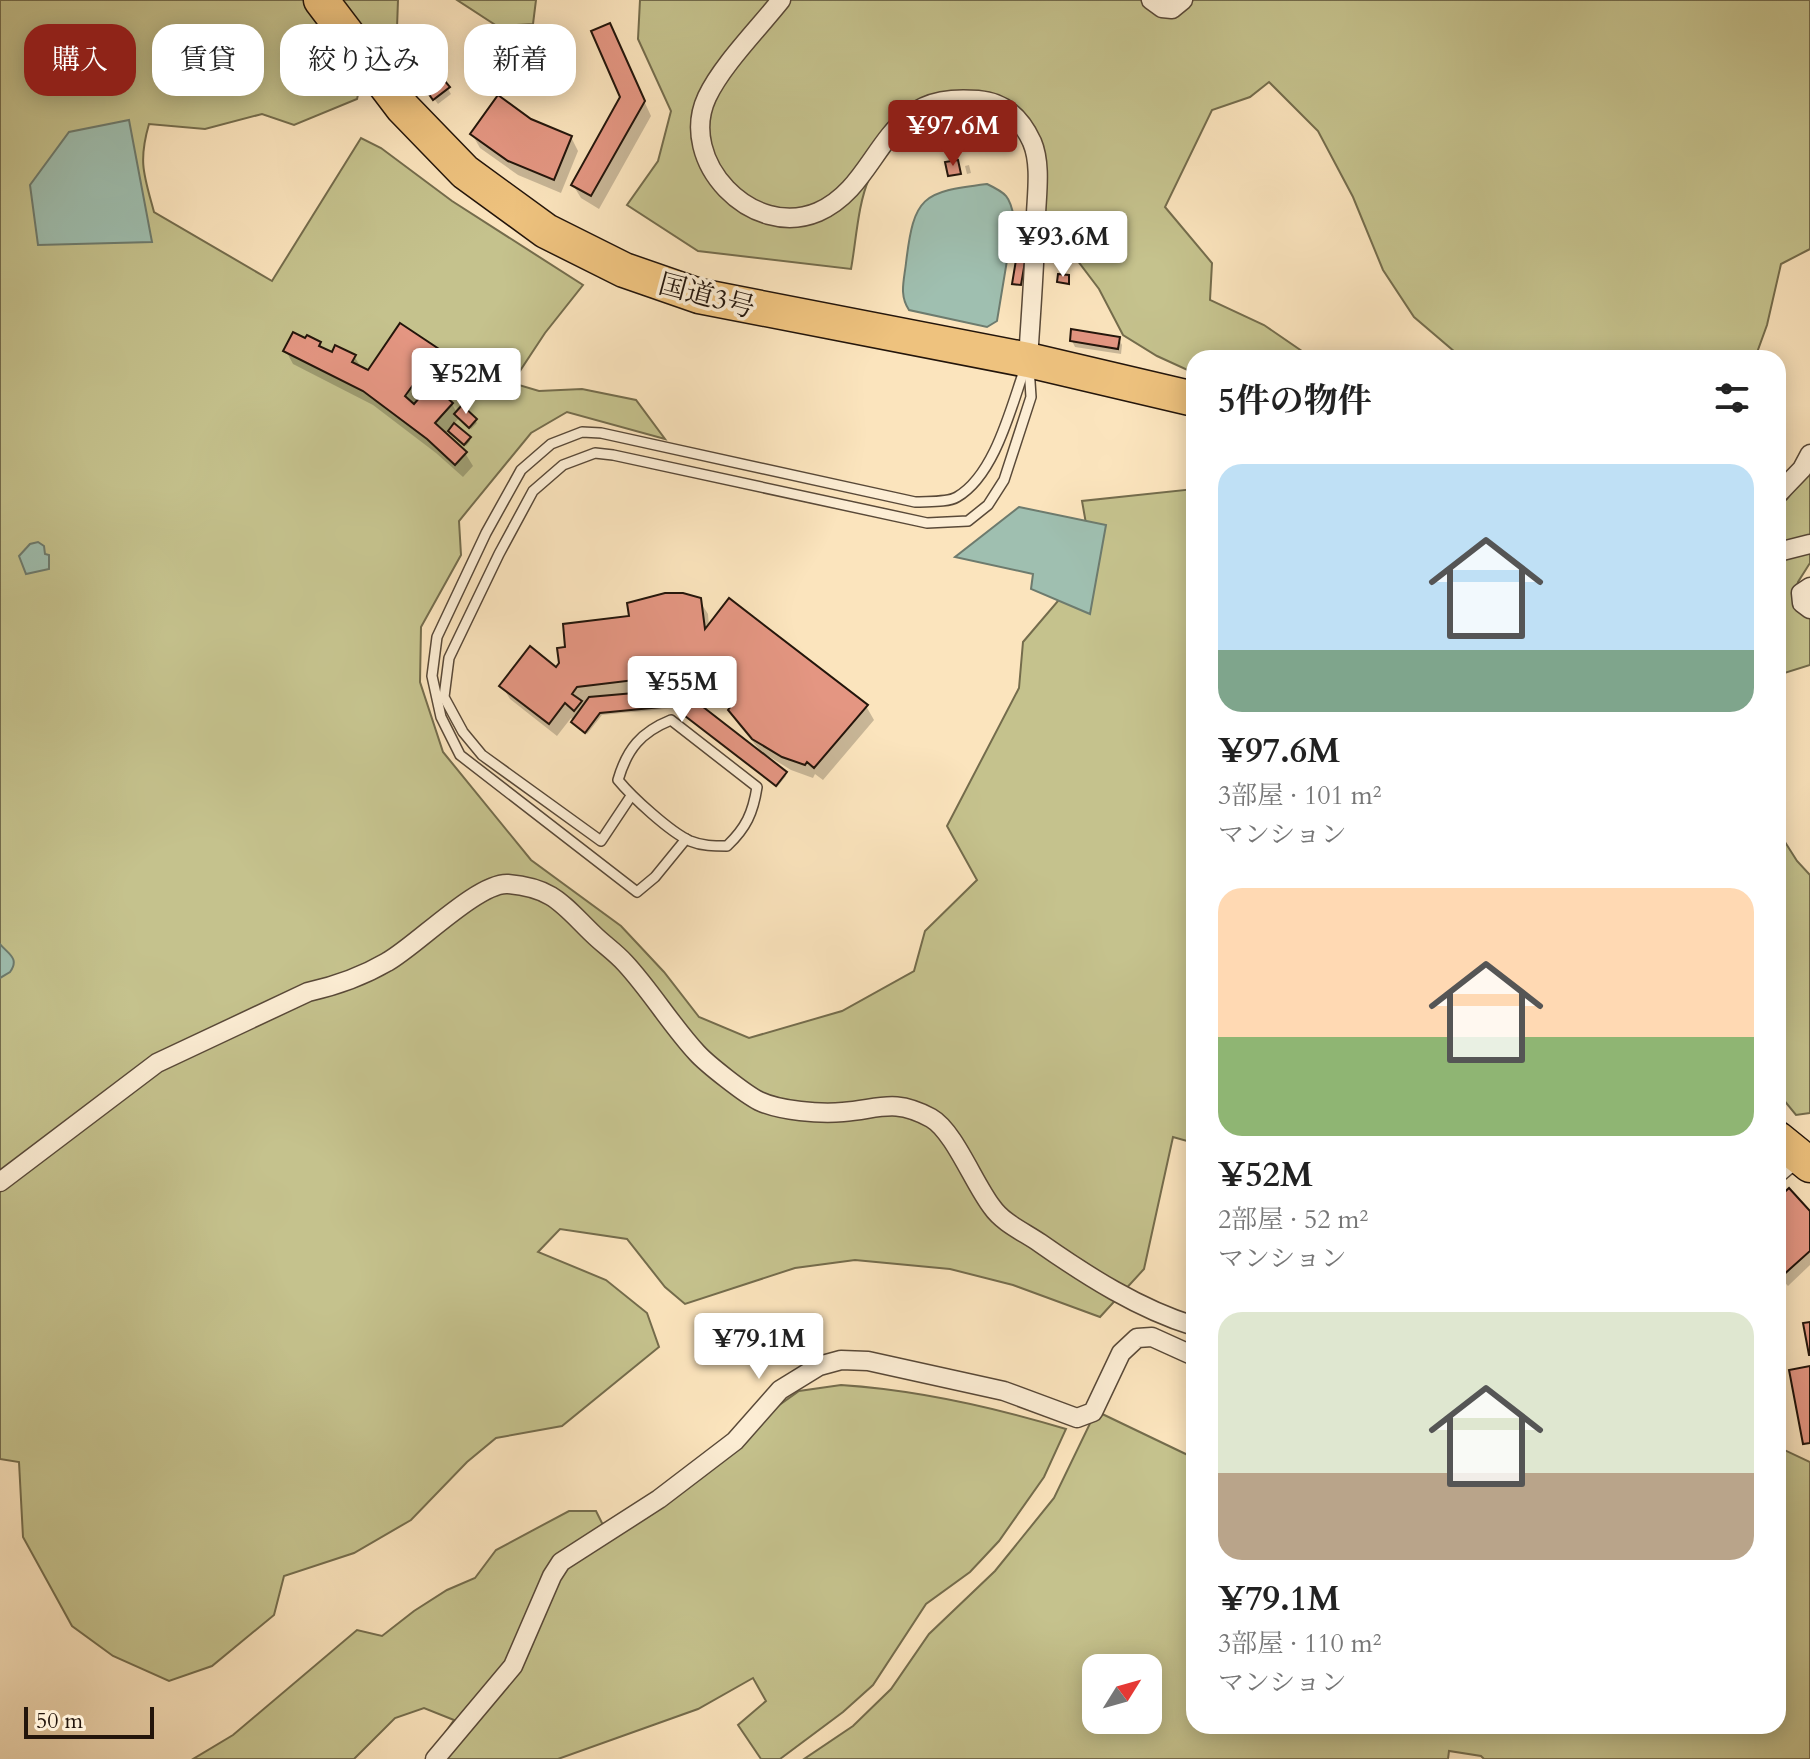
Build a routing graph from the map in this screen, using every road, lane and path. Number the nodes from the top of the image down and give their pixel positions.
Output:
1 (321, 0) edge
2 (781, 0) edge
3 (1151, 0) edge
4 (1183, 0) edge
5 (1028, 360) junction
6 (1186, 397) edge
7 (1810, 454) edge
8 (1786, 486) edge
9 (1810, 544) edge
10 (1786, 550) edge
11 (1810, 571) edge
12 (1807, 597) edge
13 (631, 796) junction
14 (686, 839) junction
15 (0, 1182) edge
16 (1186, 1324) edge
17 (1186, 1352) edge
18 (435, 1759) edge

1 - 5 highway, 国道3号
2 - 5 street
3 - 4 street
5 - 6 highway, 国道3号
5 - 13 lane
5 - 14 lane
7 - 8 street
9 - 10 street
11 - 12 street
13 - 14 lane
13 - 14 lane
15 - 16 street
17 - 18 street

